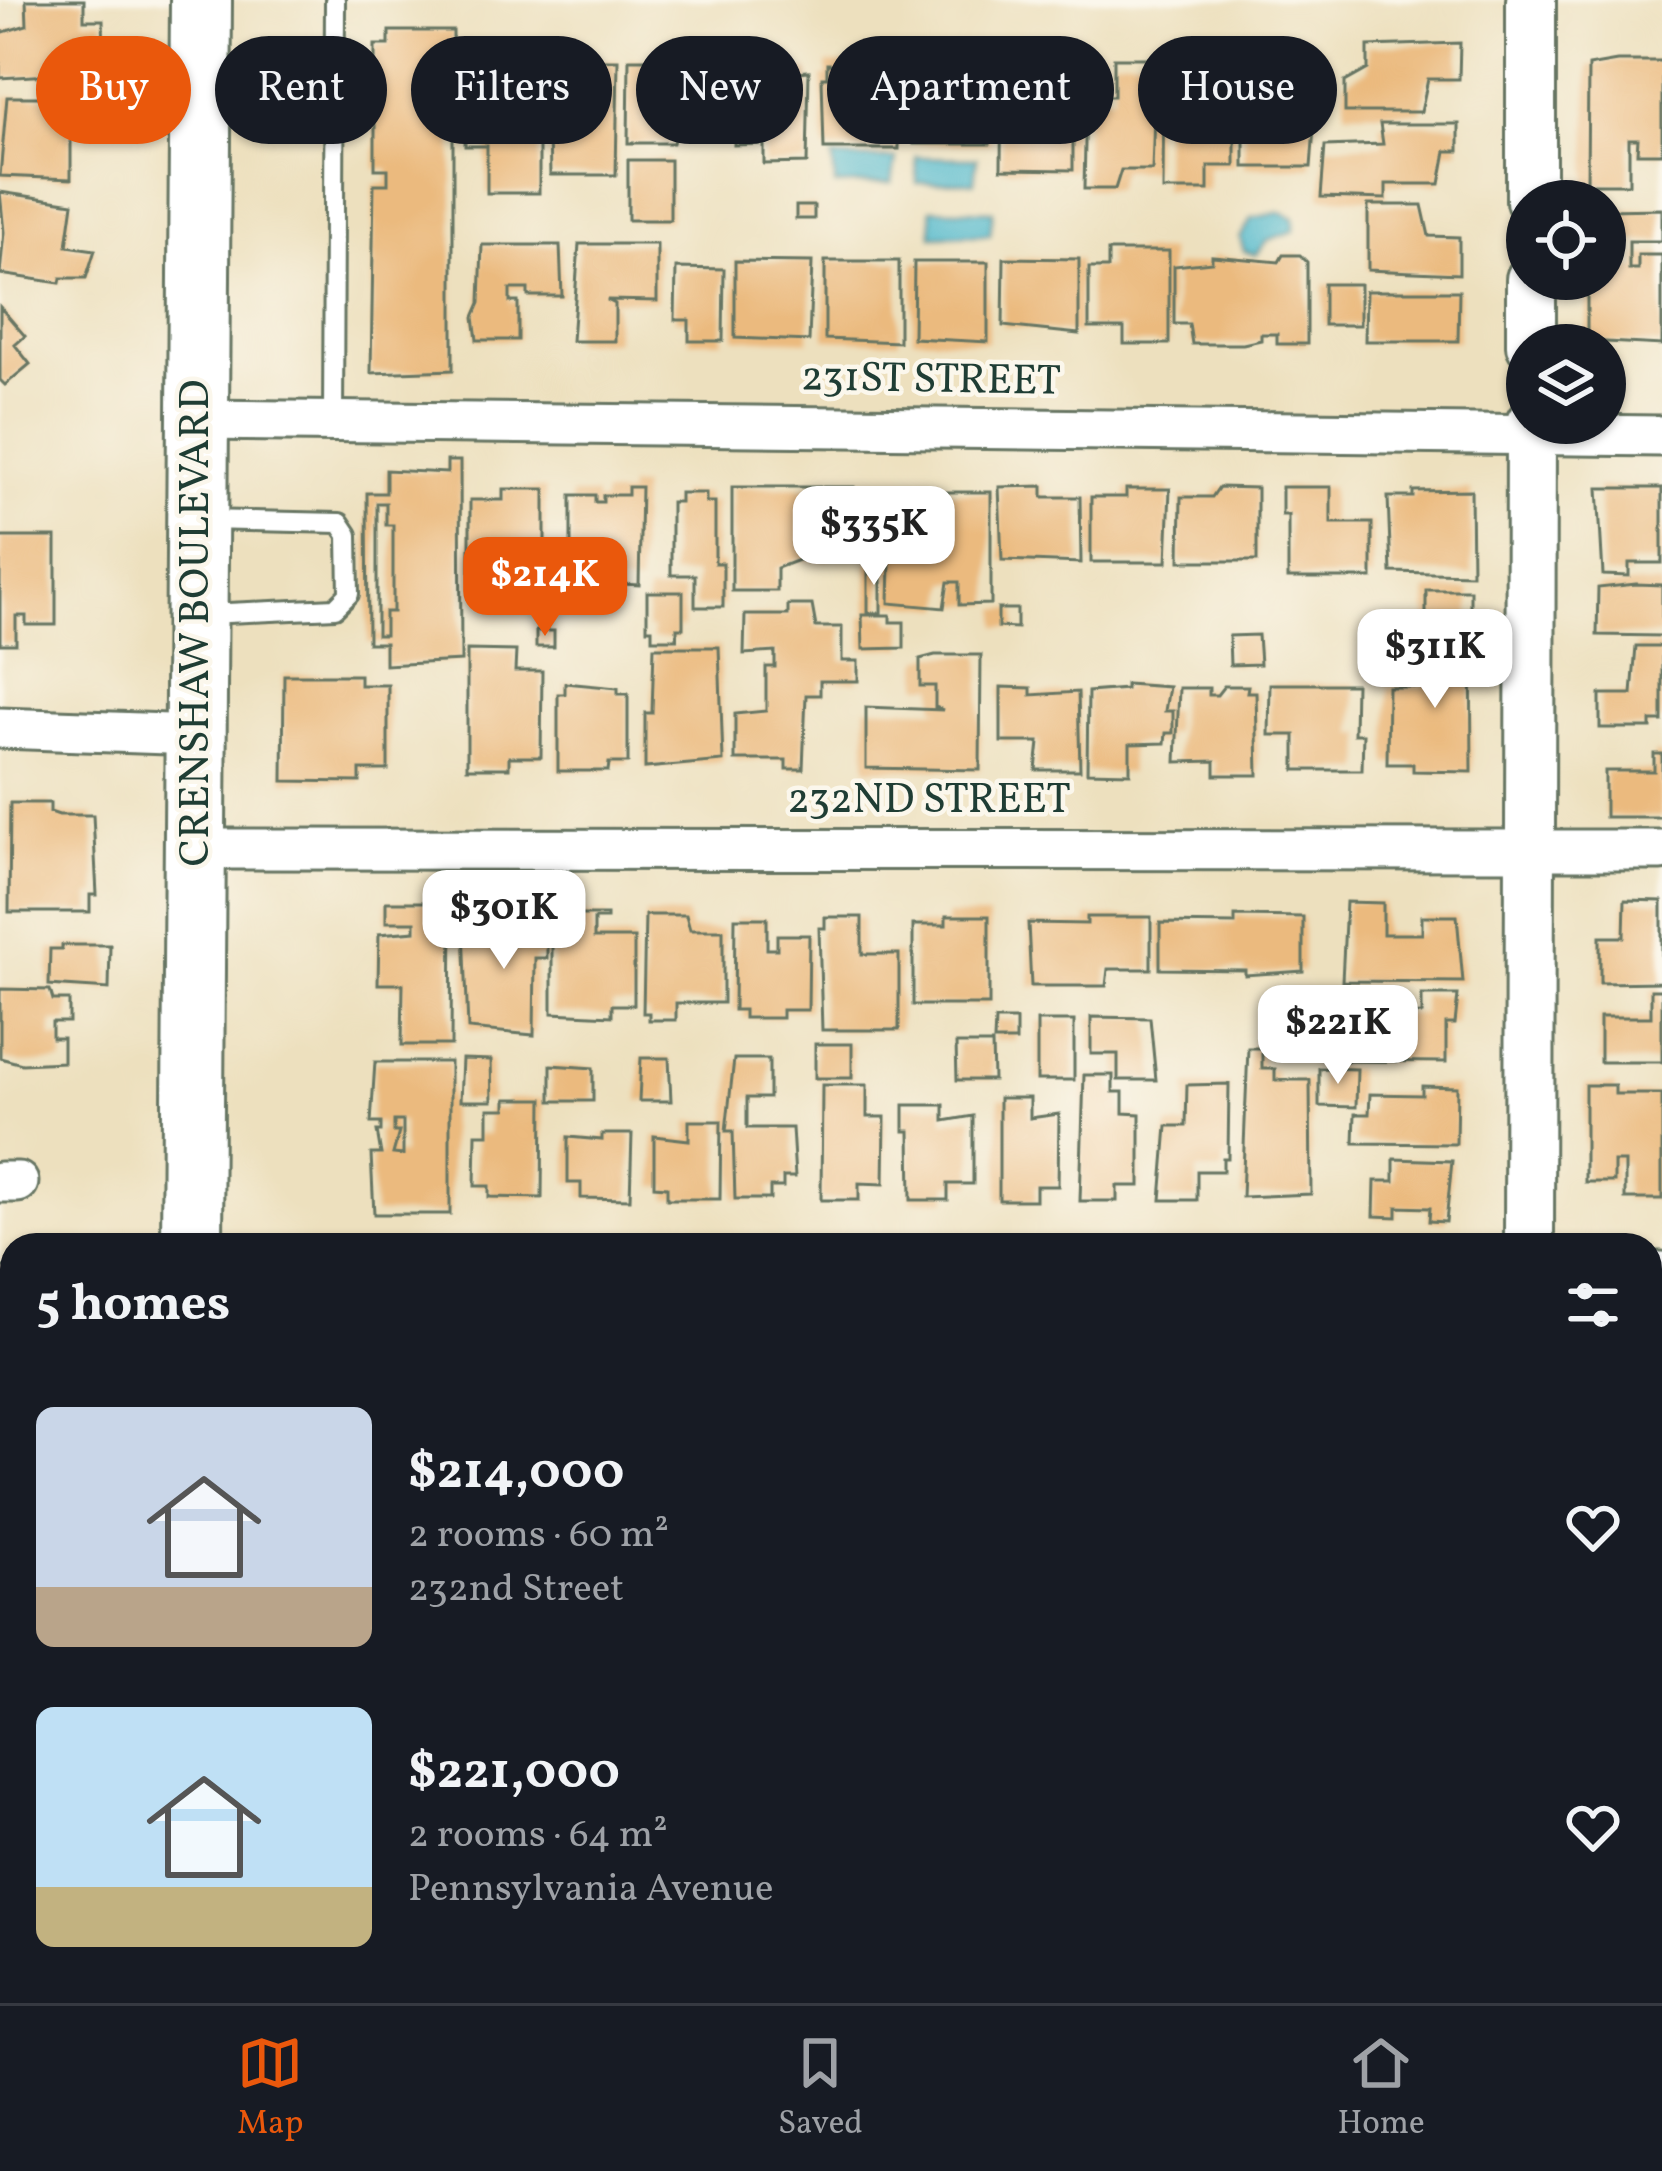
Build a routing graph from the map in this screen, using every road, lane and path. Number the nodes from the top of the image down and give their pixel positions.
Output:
1 (201, 0) edge
2 (335, 0) edge
3 (1531, 0) edge
4 (1531, 180) edge
5 (198, 420) junction
6 (333, 422) junction
7 (1506, 430) edge
8 (1626, 434) edge
9 (1662, 436) edge
10 (1531, 444) edge
11 (196, 520) junction
12 (196, 614) junction
13 (0, 728) edge
14 (196, 735) junction
15 (196, 849) junction
16 (1530, 849) junction
17 (1662, 850) edge
18 (192, 1233) edge
19 (1529, 1233) edge

1 - 5 main road, CRENSHAW BOULEVARD
2 - 6 lane
3 - 4 street
5 - 6 street, 231ST STREET
5 - 11 main road, CRENSHAW BOULEVARD
6 - 7 street, 231ST STREET
8 - 9 street, 231ST STREET
10 - 16 street
11 - 12 main road, CRENSHAW BOULEVARD
11 - 12 lane
12 - 14 main road, CRENSHAW BOULEVARD
13 - 14 street
14 - 15 main road, CRENSHAW BOULEVARD
15 - 16 street, 232ND STREET
15 - 18 main road, CRENSHAW BOULEVARD
16 - 17 street, 232ND STREET
16 - 19 street

